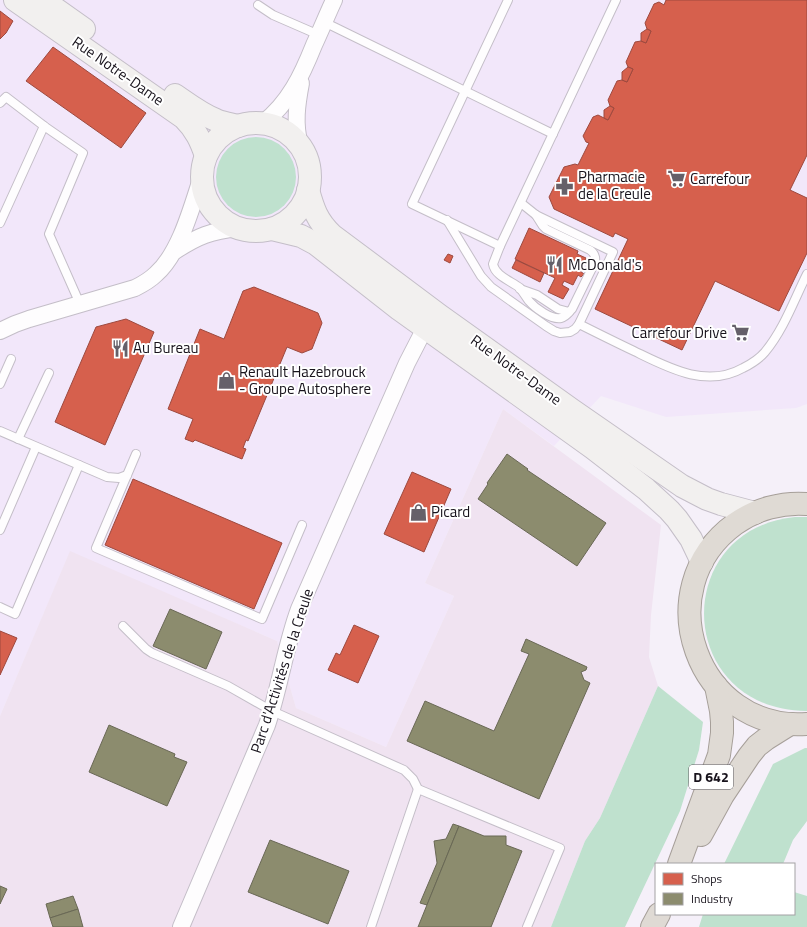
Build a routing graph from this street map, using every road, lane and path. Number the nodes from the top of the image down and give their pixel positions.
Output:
1 (15, 0) edge
2 (43, 0) edge
3 (334, 0) edge
4 (508, 0) edge
5 (616, 0) edge
6 (258, 5) dead end
7 (321, 29) junction
8 (303, 71) junction
9 (466, 91) junction
10 (0, 103) edge
11 (262, 123) junction
12 (44, 126) junction
13 (238, 126) junction
14 (553, 134) junction
15 (300, 145) junction
16 (204, 166) junction
17 (308, 190) junction
18 (521, 203) junction
19 (536, 215) junction
20 (446, 220) junction
21 (0, 223) edge
22 (238, 228) junction
23 (272, 229) junction
24 (500, 246) junction
25 (175, 251) junction
26 (807, 274) edge
27 (80, 304) junction
28 (579, 324) junction
29 (425, 328) junction
30 (0, 331) edge
31 (11, 359) dead end
32 (48, 373) dead end
33 (0, 384) edge
34 (0, 431) edge
35 (18, 439) junction
36 (36, 447) junction
37 (136, 454) dead end
38 (79, 465) junction
39 (127, 475) junction
40 (806, 503) edge
41 (755, 513) junction
42 (302, 525) dead end
43 (0, 530) edge
44 (702, 562) junction
45 (0, 608) edge
46 (123, 626) dead end
47 (716, 686) junction
48 (272, 711) junction
49 (798, 724) edge
50 (418, 789) junction
51 (679, 863) edge
52 (686, 863) edge
53 (658, 915) edge
54 (181, 927) edge
55 (371, 927) edge
56 (528, 927) edge
57 (652, 927) edge

1 - 16 main road, Rue Notre-Dame
2 - 13 main road, Rue Notre-Dame
3 - 7 street
4 - 9 lane
5 - 14 lane
6 - 7 lane
7 - 8 street
7 - 9 lane
8 - 11 street
8 - 15 street
9 - 14 lane
9 - 20 lane
10 - 12 lane
11 - 13 main road
11 - 15 main road
12 - 21 lane
12 - 27 lane
13 - 16 main road
14 - 18 lane
15 - 17 main road
16 - 22 main road
16 - 25 street
17 - 23 main road
17 - 41 main road, Rue Notre-Dame
18 - 19 lane
18 - 24 lane
19 - 24 lane
19 - 28 lane
20 - 24 lane
20 - 28 lane
22 - 23 main road
22 - 25 street
23 - 29 main road, Rue Notre-Dame
25 - 27 street
26 - 28 lane
27 - 30 street
29 - 44 main road, Rue Notre-Dame
29 - 48 street, Parc d'Activités de la Creule
31 - 33 lane
32 - 35 lane
34 - 35 lane
35 - 36 lane
36 - 38 lane
36 - 43 lane
37 - 39 lane
38 - 39 lane
38 - 45 lane
39 - 42 lane
40 - 41 highway
41 - 44 highway
44 - 47 highway
46 - 48 lane
47 - 49 highway
47 - 51 highway, D 642
48 - 50 lane
48 - 54 street, Parc d'Activités de la Creule
49 - 52 highway, D 642
50 - 55 lane
50 - 56 lane
53 - 57 highway

